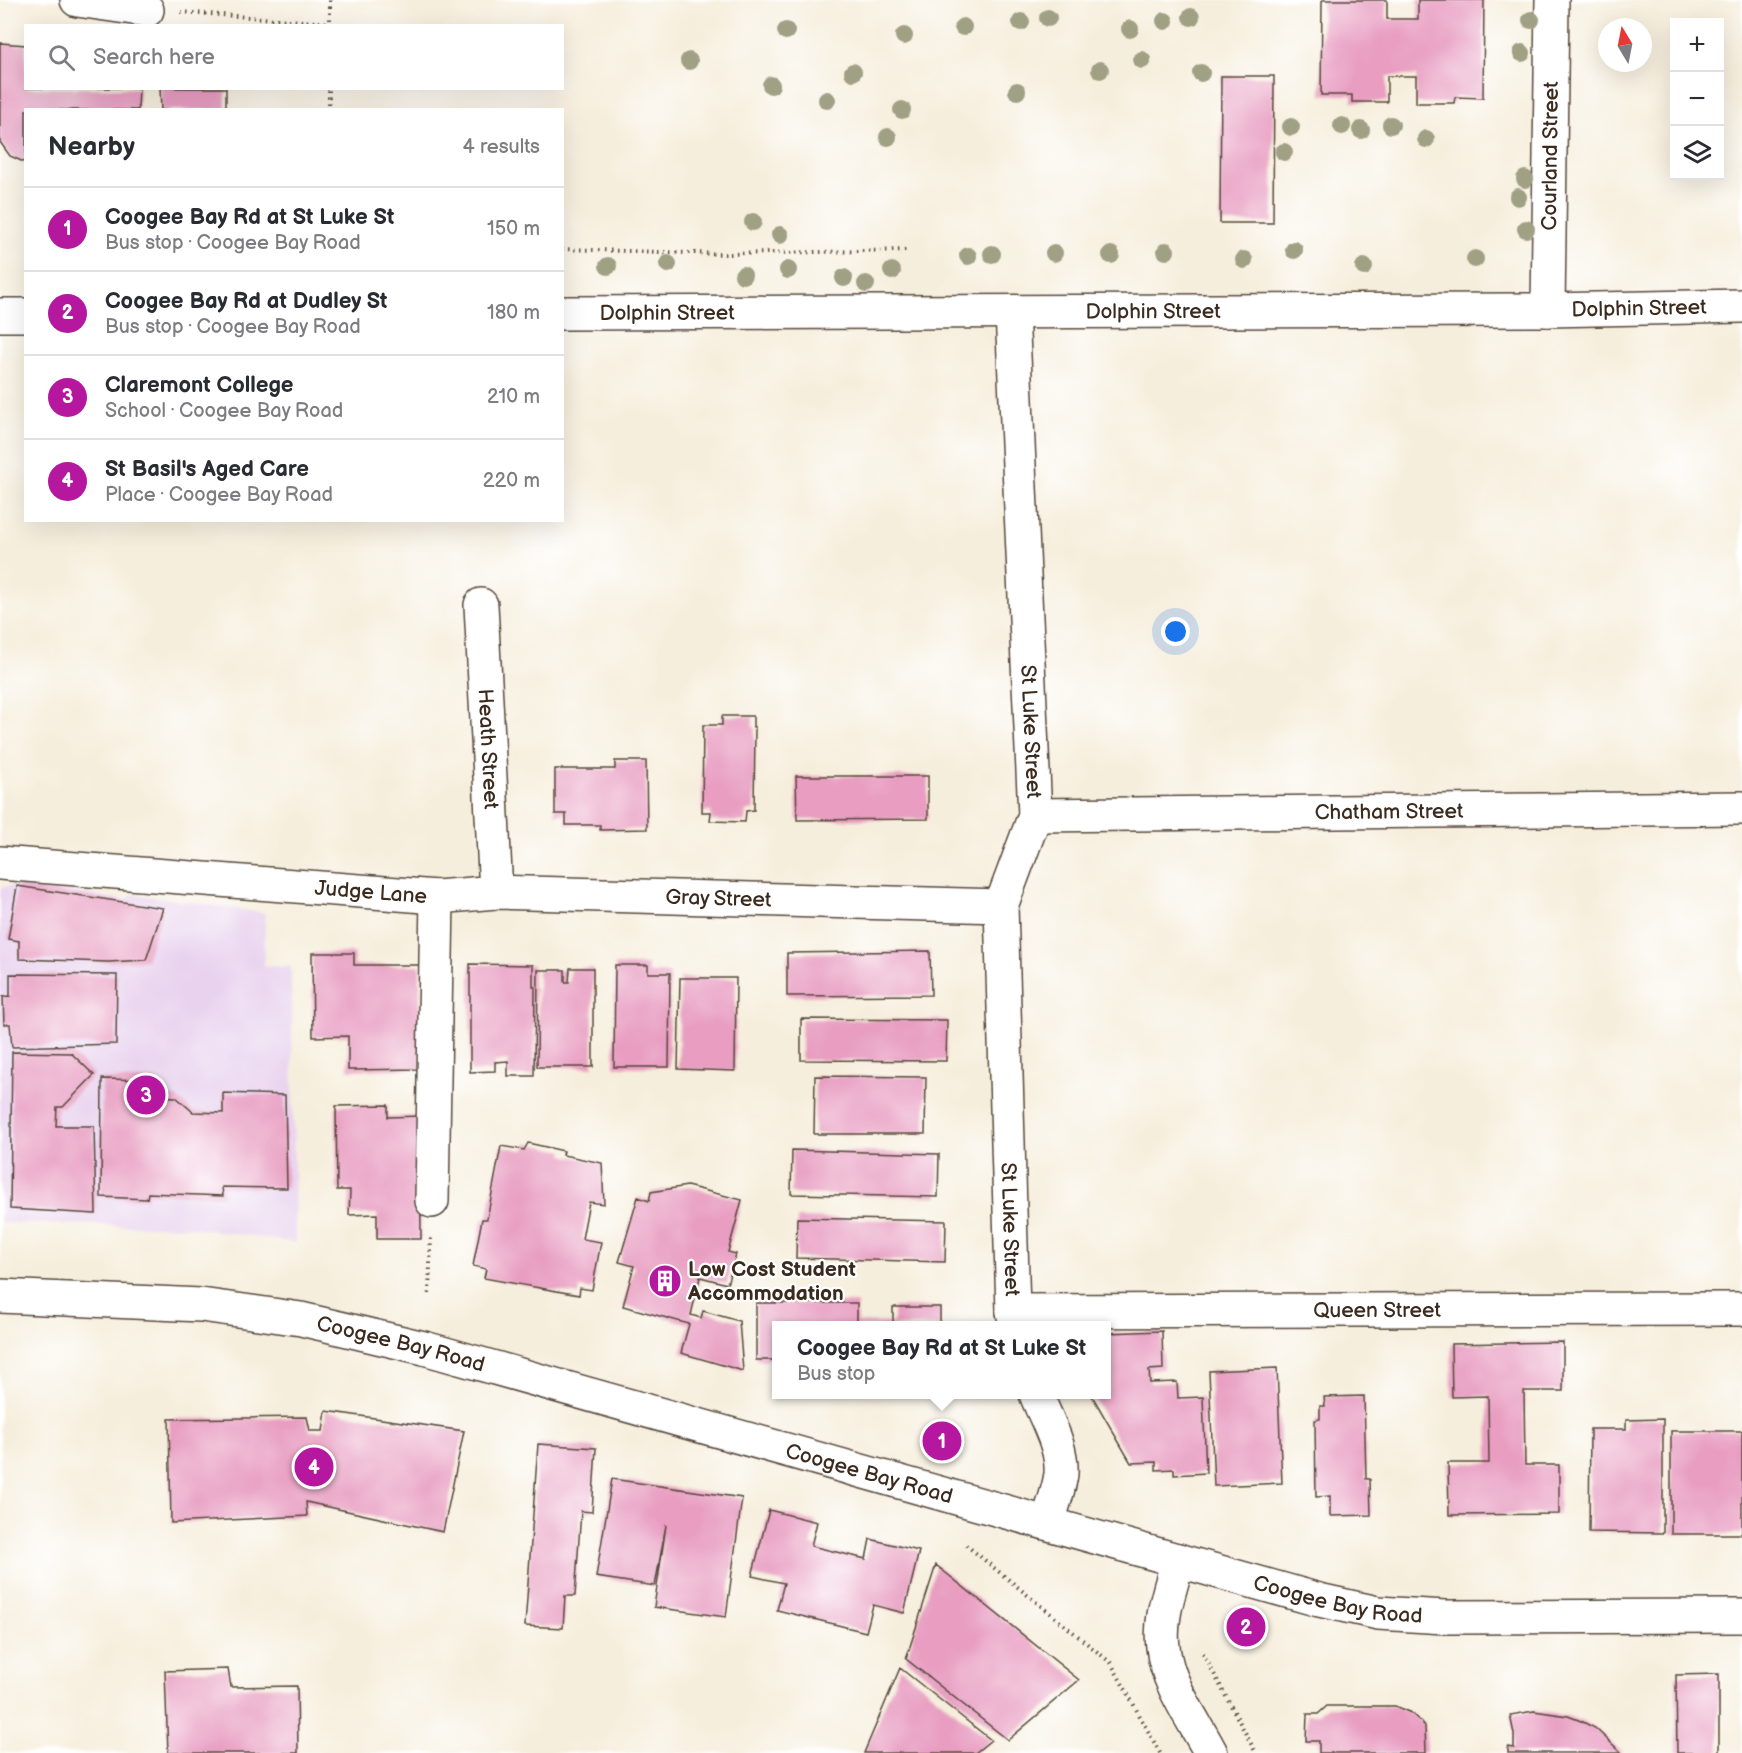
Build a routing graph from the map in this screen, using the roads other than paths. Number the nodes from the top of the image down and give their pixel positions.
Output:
1 (77, 0) edge
2 (1552, 0) edge
3 (147, 10) road end
4 (1742, 306) edge
5 (1548, 310) junction
6 (1012, 312) junction
7 (564, 313) edge
8 (0, 315) edge
9 (24, 315) edge
10 (481, 605) dead end
11 (1742, 808) edge
12 (1035, 815) junction
13 (0, 862) edge
14 (496, 892) junction
15 (437, 897) junction
16 (1001, 906) junction
17 (432, 1201) road end
18 (0, 1296) edge
19 (1742, 1309) edge
20 (1014, 1318) edge
21 (1038, 1399) edge
22 (1048, 1524) junction
23 (1179, 1560) junction
24 (1742, 1616) edge
25 (1211, 1753) edge

1 - 3 street
2 - 5 street, Courland Street
4 - 5 street, Dolphin Street
5 - 6 street, Dolphin Street
6 - 7 street, Dolphin Street
6 - 12 street, St Luke Street
8 - 9 street
10 - 14 street, Heath Street
11 - 12 street, Chatham Street
12 - 16 street, St Luke Street
13 - 15 street, Judge Lane
14 - 15 street, Gray Street
14 - 16 street, Gray Street
15 - 17 street, Judge Lane
16 - 20 street, St Luke Street
18 - 22 street, Coogee Bay Road
19 - 20 street, Queen Street
21 - 22 street
22 - 23 street, Coogee Bay Road
23 - 24 street, Coogee Bay Road
23 - 25 street

